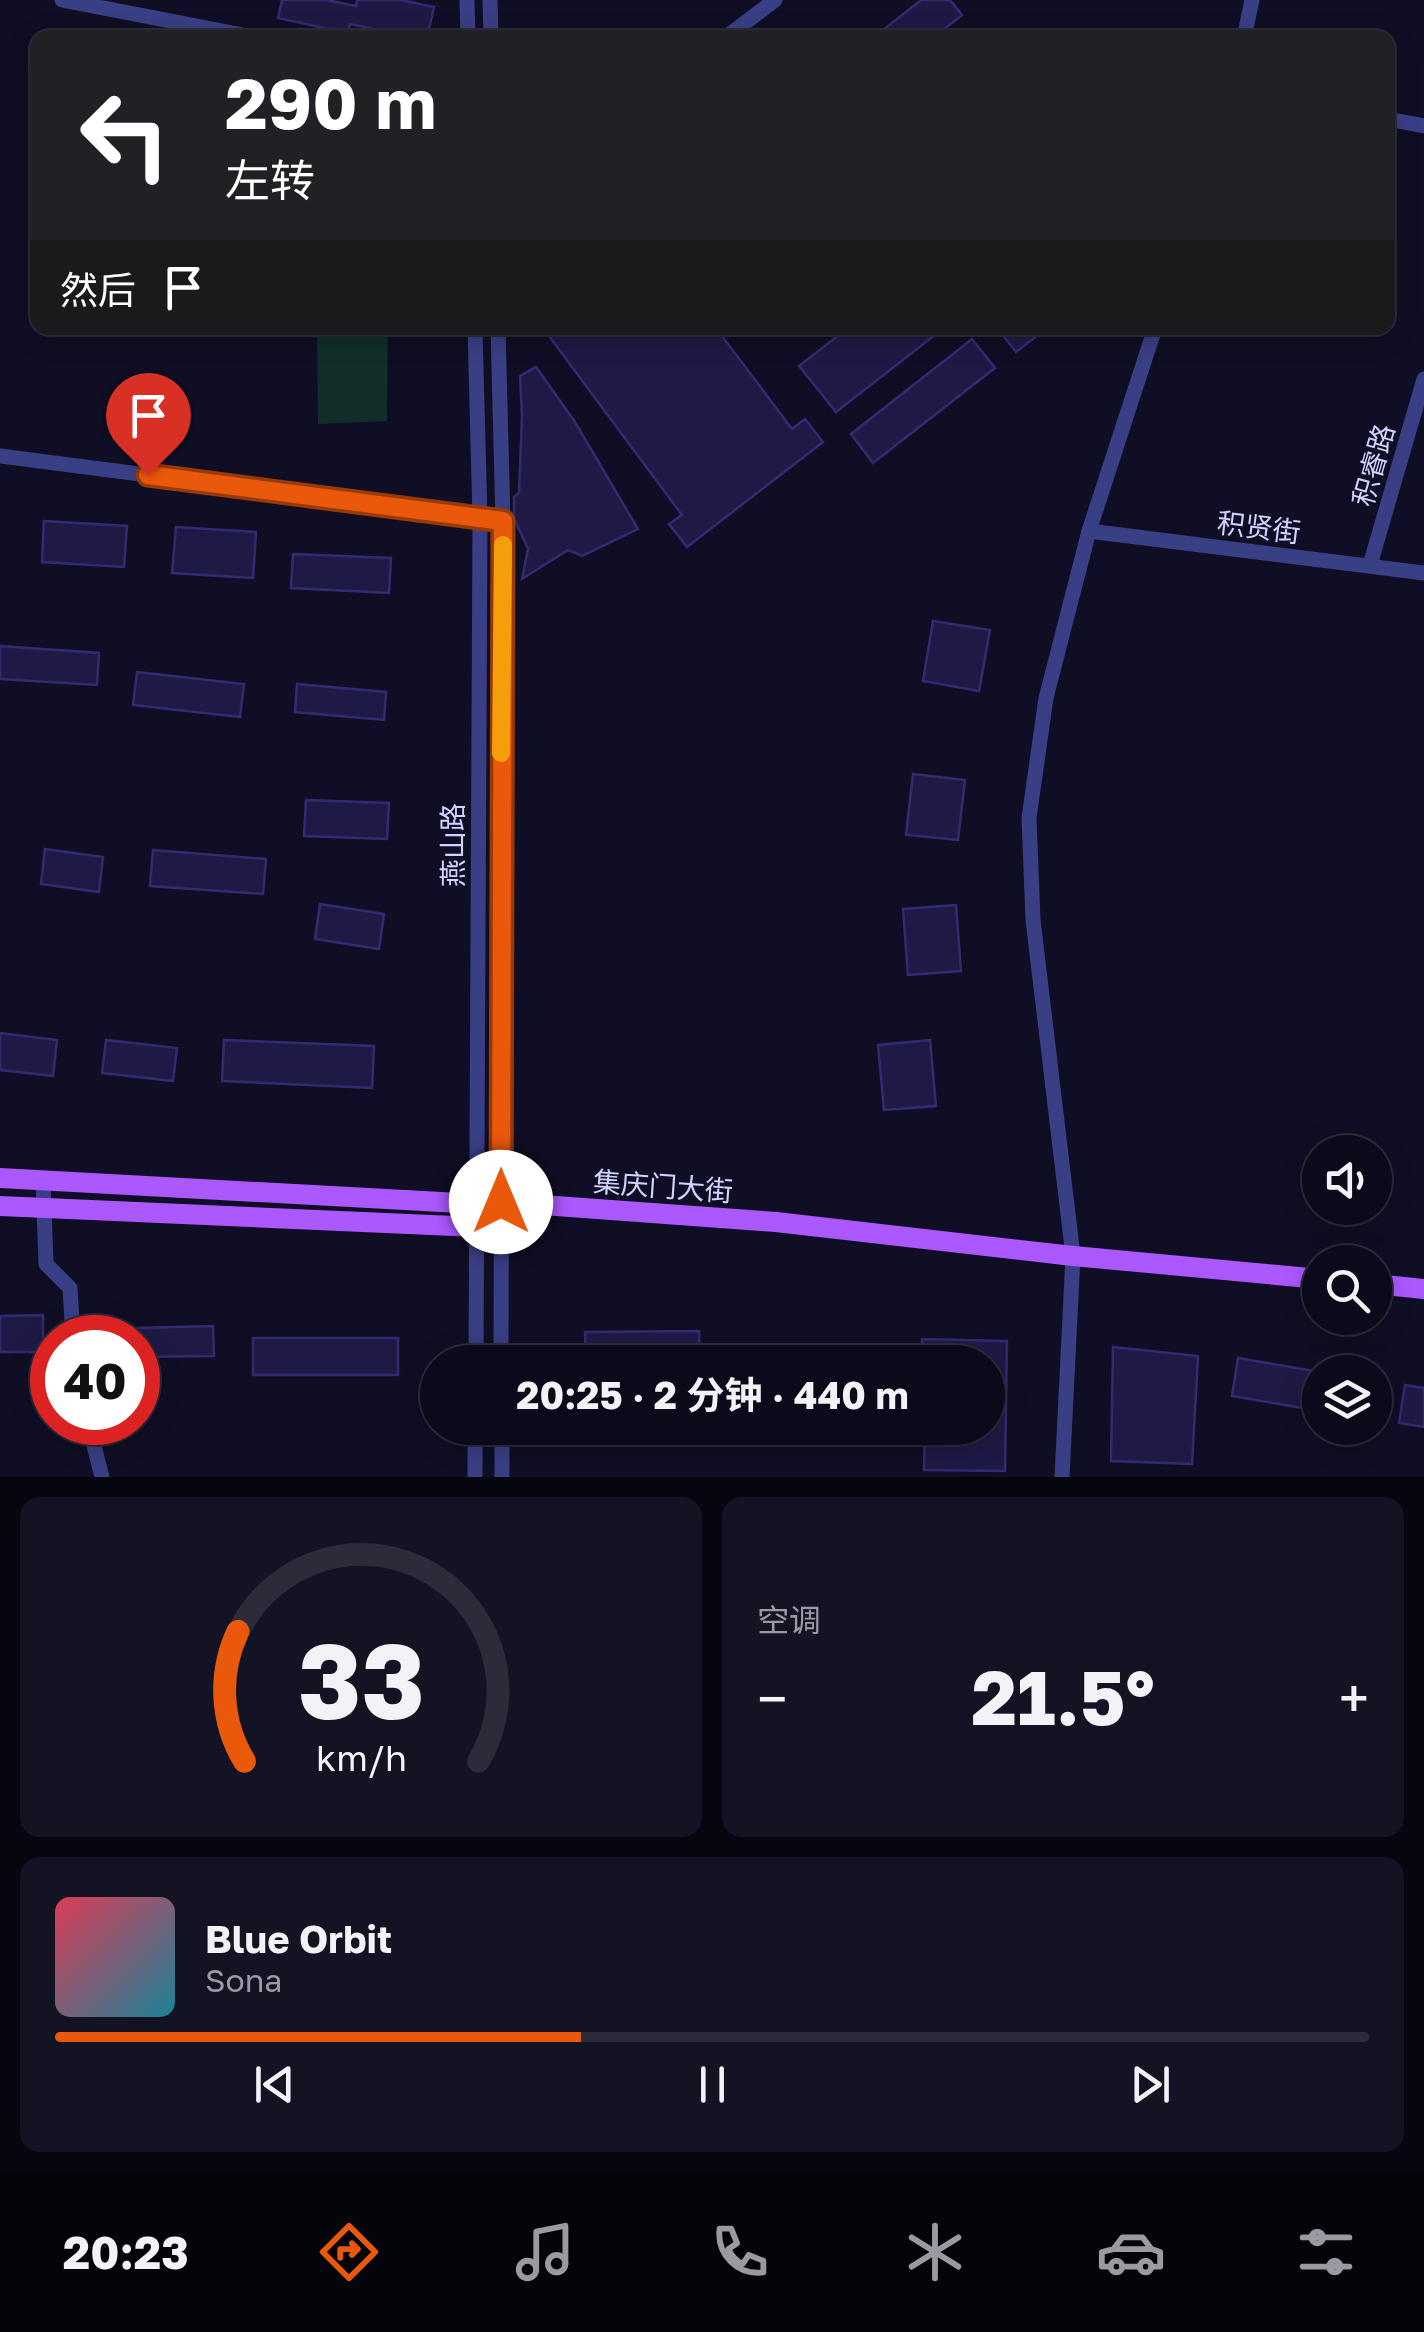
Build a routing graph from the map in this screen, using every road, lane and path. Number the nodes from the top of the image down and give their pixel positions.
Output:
1 (62, 0) edge
2 (467, 0) edge
3 (490, 0) edge
4 (776, 0) edge
5 (1252, 0) edge
6 (217, 30) edge
7 (468, 30) edge
8 (491, 30) edge
9 (736, 30) edge
10 (1246, 30) edge
11 (1395, 120) edge
12 (1424, 126) edge
13 (475, 335) edge
14 (498, 335) edge
15 (1153, 335) edge
16 (1424, 379) edge
17 (0, 456) edge
18 (480, 518) junction
19 (503, 521) junction
20 (1089, 532) junction
21 (1370, 565) junction
22 (1424, 573) edge
23 (0, 1178) edge
24 (43, 1180) junction
25 (501, 1202) junction
26 (478, 1204) junction
27 (0, 1206) edge
28 (44, 1208) junction
29 (476, 1227) junction
30 (500, 1228) junction
31 (1073, 1256) junction
32 (1302, 1277) edge
33 (1392, 1286) edge
34 (1424, 1289) edge
35 (71, 1315) edge
36 (476, 1345) edge
37 (502, 1345) edge
38 (94, 1445) edge
39 (475, 1445) edge
40 (502, 1445) edge
41 (102, 1477) edge
42 (475, 1477) edge
43 (502, 1477) edge
44 (1062, 1477) edge

1 - 6 street
2 - 7 street
3 - 8 street
4 - 9 street
5 - 10 street
11 - 12 street
13 - 18 street, 燕山路
14 - 19 street, 燕山路
15 - 20 street
16 - 21 street, 积睿路
17 - 18 street
18 - 19 street
18 - 26 street, 燕山路
19 - 25 street, 燕山路
20 - 21 street, 积贤街
20 - 31 street
21 - 22 street, 积贤街
23 - 24 main road, 集庆门大街
24 - 26 main road, 集庆门大街
24 - 28 street
25 - 26 main road, 集庆门大街
25 - 30 street, 燕山路
25 - 31 main road, 集庆门大街
26 - 29 street, 燕山路
27 - 28 main road
28 - 29 main road
28 - 35 street
29 - 30 main road
29 - 36 street, 燕山路
30 - 37 street, 燕山路
31 - 32 main road, 集庆门大街
31 - 44 street
33 - 34 main road
38 - 41 street
39 - 42 street
40 - 43 street

